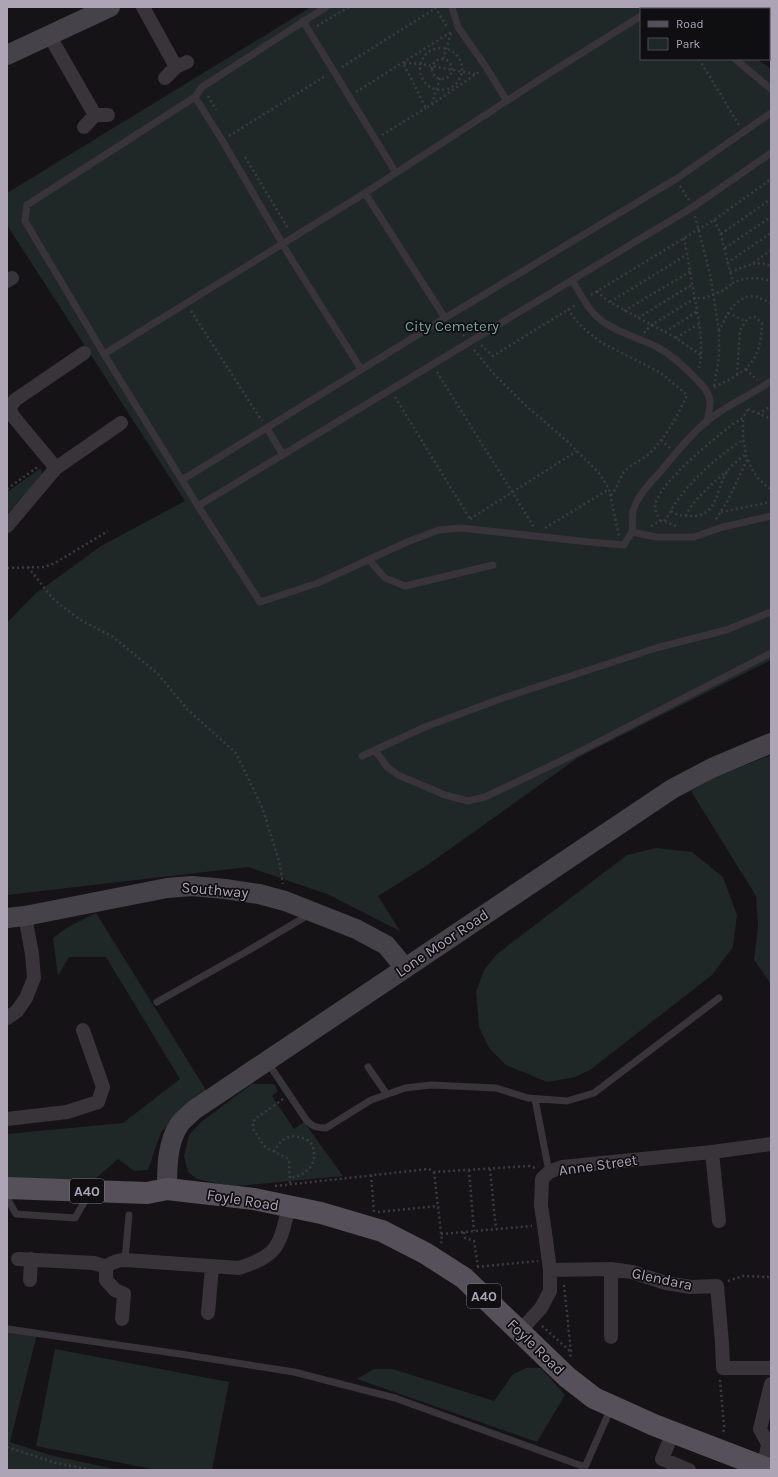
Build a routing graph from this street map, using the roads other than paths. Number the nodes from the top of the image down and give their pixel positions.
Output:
1 (110, 7) edge
2 (143, 7) edge
3 (326, 7) edge
4 (452, 7) edge
5 (640, 17) edge
6 (303, 21) junction
7 (50, 35) junction
8 (7, 55) edge
9 (736, 60) edge
10 (165, 78) dead end
11 (771, 89) edge
12 (195, 97) junction
13 (507, 101) junction
14 (771, 113) edge
15 (84, 127) dead end
16 (771, 153) edge
17 (396, 173) junction
18 (365, 194) junction
19 (283, 244) junction
20 (572, 280) junction
21 (447, 316) junction
22 (84, 353) dead end
23 (104, 354) junction
24 (362, 369) junction
25 (771, 381) edge
26 (706, 422) junction
27 (121, 423) dead end
28 (267, 428) junction
29 (283, 455) junction
30 (52, 463) junction
31 (182, 480) junction
32 (198, 506) junction
33 (771, 516) edge
34 (7, 526) edge
35 (633, 528) junction
36 (369, 560) junction
37 (493, 565) dead end
38 (771, 612) edge
39 (771, 653) edge
40 (771, 743) edge
41 (375, 750) junction
42 (362, 756) dead end
43 (311, 911) junction
44 (16, 917) edge
45 (405, 968) junction
46 (719, 998) dead end
47 (158, 1002) dead end
48 (7, 1018) edge
49 (83, 1030) dead end
50 (267, 1061) junction
51 (368, 1067) dead end
52 (386, 1094) junction
53 (535, 1099) junction
54 (7, 1119) edge
55 (771, 1144) edge
56 (712, 1152) junction
57 (549, 1172) junction
58 (7, 1188) edge
59 (167, 1189) junction
60 (91, 1191) junction
61 (7, 1198) edge
62 (289, 1207) junction
63 (129, 1215) dead end
64 (719, 1222) dead end
65 (125, 1260) junction
66 (212, 1266) junction
67 (106, 1267) junction
68 (554, 1267) junction
69 (611, 1269) junction
70 (30, 1280) dead end
71 (208, 1313) dead end
72 (122, 1319) dead end
73 (526, 1324) junction
74 (7, 1330) edge
75 (611, 1337) dead end
76 (771, 1368) edge
77 (771, 1384) edge
78 (612, 1406) junction
79 (673, 1432) junction
80 (585, 1468) edge
81 (767, 1468) edge
82 (689, 1470) edge

1 - 7 main road
2 - 10 street
3 - 6 lane
4 - 13 lane
5 - 13 lane
6 - 12 lane
6 - 17 lane
7 - 8 main road
7 - 15 street
9 - 11 lane
12 - 19 lane
12 - 23 lane
13 - 17 lane
14 - 21 lane
16 - 20 lane
17 - 18 lane
18 - 19 lane
18 - 21 lane
19 - 23 lane
19 - 24 lane
20 - 26 lane
20 - 29 lane
21 - 24 lane
22 - 30 street
23 - 31 lane
24 - 28 lane
25 - 26 lane
26 - 35 lane
27 - 30 street
28 - 29 lane
28 - 31 lane
29 - 32 lane
30 - 34 street
31 - 32 lane
32 - 36 lane
33 - 35 lane
35 - 36 lane
36 - 37 lane
38 - 41 lane
39 - 41 lane
40 - 45 main road, Lone Moor Road
41 - 42 lane
43 - 44 main road, Southway
43 - 45 main road, Southway
43 - 47 lane
44 - 48 street
45 - 50 main road, Lone Moor Road
46 - 53 lane
49 - 54 street
50 - 52 lane
50 - 59 main road, Lone Moor Road
51 - 52 lane
52 - 53 lane
53 - 57 lane
55 - 56 street, Anne Street
56 - 57 street, Anne Street
56 - 64 street
57 - 68 street, Anne Street
58 - 60 main road, A40
59 - 60 main road, A40
59 - 62 main road, Foyle Road / A40
60 - 61 lane
62 - 66 street
62 - 73 main road, Foyle Road / A40
63 - 65 lane
65 - 66 street
65 - 67 street
66 - 71 street
67 - 70 street
67 - 72 street
68 - 69 street, Glendara
68 - 73 street, Anne Street
69 - 75 street
69 - 76 street, Glendara
73 - 78 main road, Foyle Road / A40
74 - 80 lane
77 - 81 street
78 - 79 main road, Foyle Road / A40
78 - 80 lane
79 - 81 main road, Foyle Road / A40
79 - 82 street

